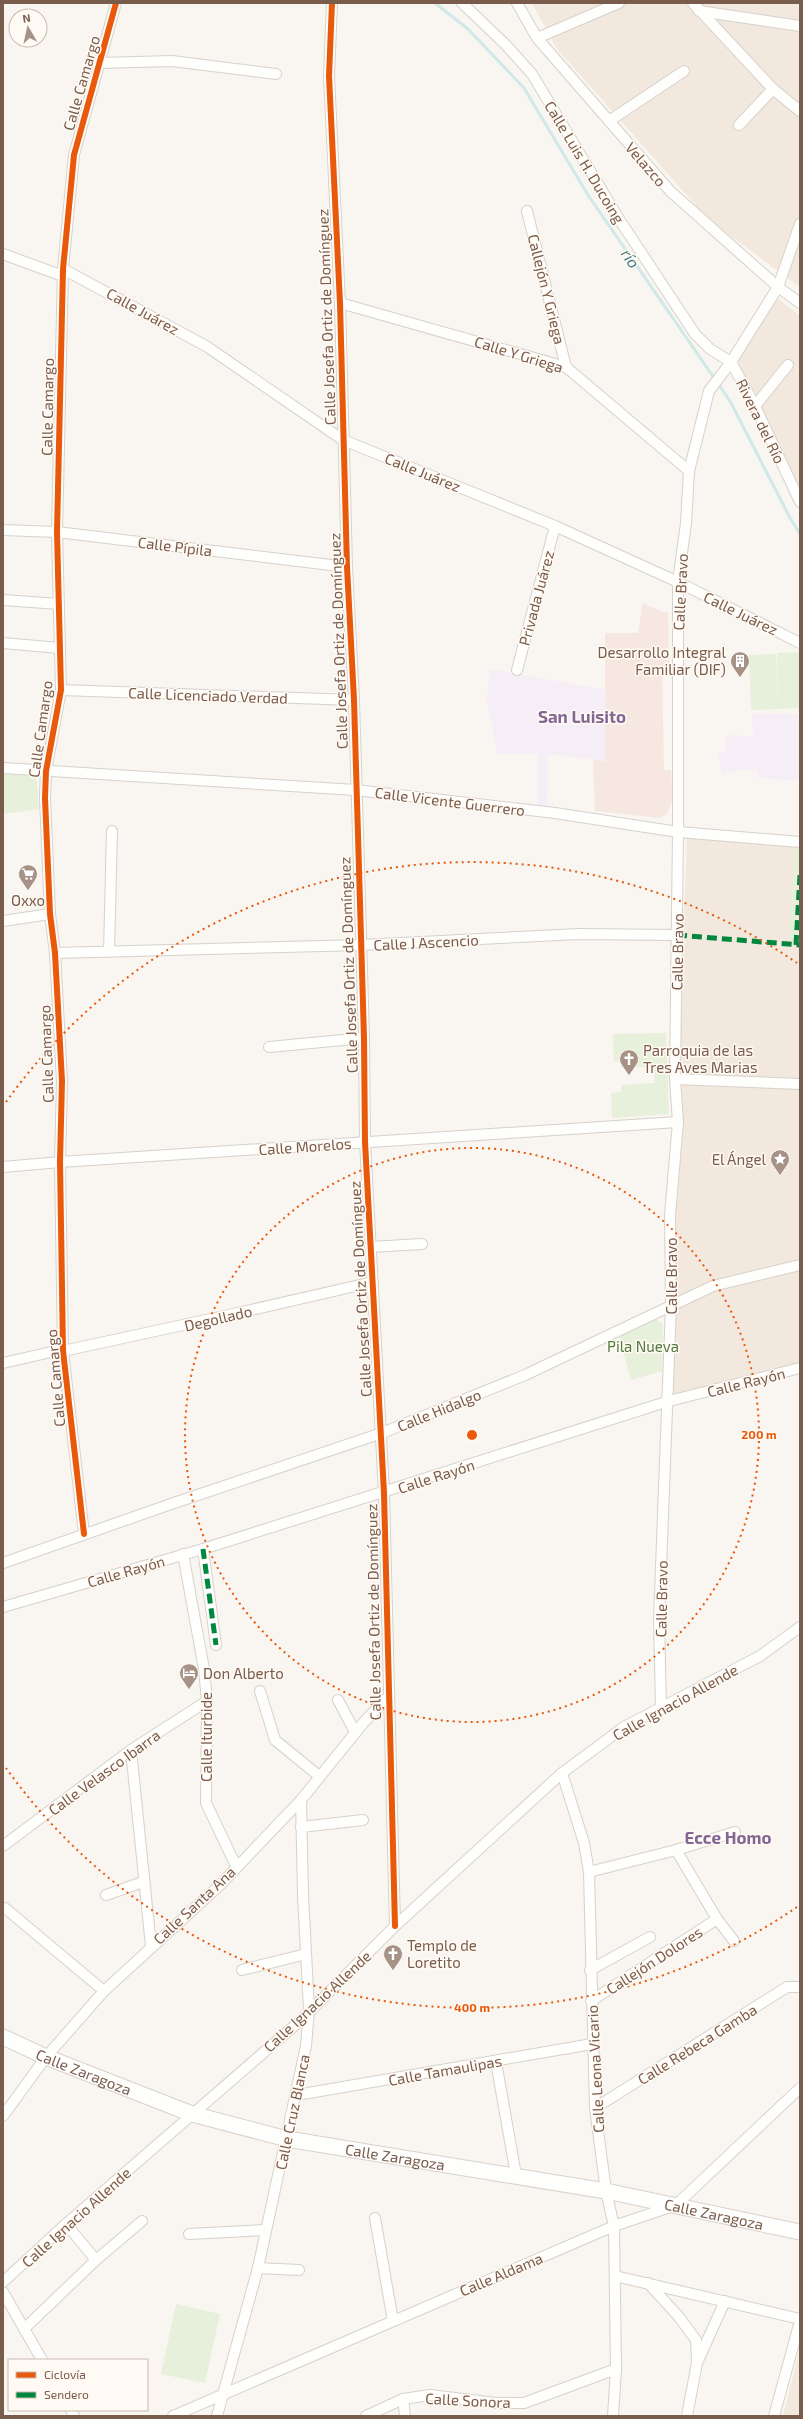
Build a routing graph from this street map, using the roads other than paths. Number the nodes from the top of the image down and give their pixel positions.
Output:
1 (116, 3) edge
2 (332, 3) edge
3 (462, 3) edge
4 (517, 3) edge
5 (618, 3) edge
6 (696, 7) edge
7 (800, 26) edge
8 (537, 38) junction
9 (100, 63) junction
10 (684, 71) dead end
11 (276, 74) dead end
12 (773, 89) junction
13 (800, 111) edge
14 (609, 121) junction
15 (739, 125) dead end
16 (527, 211) dead end
17 (800, 224) edge
18 (3, 254) edge
19 (63, 272) junction
20 (778, 287) junction
21 (340, 303) junction
22 (800, 303) edge
23 (730, 364) junction
24 (788, 365) dead end
25 (566, 367) junction
26 (755, 406) junction
27 (344, 440) junction
28 (689, 471) junction
29 (800, 502) edge
30 (555, 526) junction
31 (3, 530) edge
32 (58, 532) junction
33 (347, 567) junction
34 (678, 582) junction
35 (3, 600) edge
36 (58, 604) junction
37 (800, 642) edge
38 (3, 643) edge
39 (59, 648) junction
40 (517, 670) dead end
41 (61, 690) junction
42 (354, 700) junction
43 (3, 768) edge
44 (46, 771) junction
45 (356, 790) junction
46 (112, 831) dead end
47 (678, 832) junction
48 (800, 842) edge
49 (50, 914) junction
50 (3, 921) edge
51 (677, 934) junction
52 (361, 945) junction
53 (109, 952) junction
54 (55, 953) junction
55 (364, 1038) junction
56 (269, 1047) dead end
57 (674, 1079) junction
58 (800, 1084) edge
59 (678, 1122) junction
60 (365, 1142) junction
61 (60, 1162) junction
62 (3, 1167) edge
63 (422, 1244) dead end
64 (370, 1247) junction
65 (800, 1265) edge
66 (373, 1282) junction
67 (671, 1305) junction
68 (64, 1350) junction
69 (3, 1363) edge
70 (800, 1368) edge
71 (669, 1401) junction
72 (382, 1433) junction
73 (384, 1493) junction
74 (84, 1534) junction
75 (203, 1549) junction
76 (183, 1554) junction
77 (3, 1564) edge
78 (3, 1607) edge
79 (800, 1627) edge
80 (216, 1645) dead end
81 (260, 1691) dead end
82 (388, 1697) junction
83 (338, 1700) dead end
84 (207, 1701) junction
85 (661, 1707) junction
86 (355, 1732) junction
87 (131, 1750) junction
88 (562, 1772) junction
89 (319, 1776) junction
90 (301, 1800) junction
91 (363, 1820) dead end
92 (301, 1826) junction
93 (735, 1832) dead end
94 (3, 1846) edge
95 (676, 1850) junction
96 (236, 1866) junction
97 (589, 1872) junction
98 (143, 1882) junction
99 (106, 1895) dead end
100 (5, 1908) dead end
101 (717, 1919) junction
102 (395, 1926) junction
103 (650, 1937) dead end
104 (734, 1941) dead end
105 (151, 1946) junction
106 (306, 1954) junction
107 (242, 1970) dead end
108 (590, 1970) junction
109 (800, 1987) edge
110 (104, 1992) junction
111 (591, 2000) junction
112 (310, 2010) junction
113 (3, 2037) edge
114 (592, 2044) junction
115 (46, 2057) junction
116 (496, 2062) junction
117 (800, 2088) edge
118 (297, 2095) junction
119 (595, 2108) junction
120 (192, 2114) junction
121 (3, 2116) edge
122 (287, 2139) junction
123 (516, 2175) junction
124 (606, 2191) junction
125 (676, 2205) junction
126 (375, 2218) dead end
127 (142, 2221) dead end
128 (66, 2224) junction
129 (614, 2226) junction
130 (265, 2230) junction
131 (800, 2232) edge
132 (190, 2234) dead end
133 (96, 2260) junction
134 (258, 2268) junction
135 (299, 2270) dead end
136 (615, 2276) junction
137 (3, 2282) edge
138 (648, 2284) junction
139 (3, 2292) edge
140 (725, 2302) junction
141 (800, 2320) edge
142 (393, 2321) junction
143 (24, 2329) junction
144 (798, 2338) edge
145 (41, 2359) edge
146 (697, 2363) junction
147 (616, 2369) junction
148 (225, 2393) junction
149 (403, 2399) junction
150 (173, 2416) edge
151 (217, 2416) edge
152 (366, 2416) edge
153 (405, 2416) edge
154 (612, 2416) edge
155 (687, 2416) edge
156 (774, 2416) edge

1 - 9 street, Calle Camargo
2 - 21 street, Calle Josefa Ortiz de Domínguez
3 - 23 street, Calle Luis H. Ducoing
4 - 8 street, Velazco
5 - 8 street
6 - 7 street
6 - 12 street
8 - 14 street, Velazco
9 - 11 street
9 - 19 street, Calle Camargo
10 - 14 street
12 - 13 street
12 - 15 street
14 - 20 street, Velazco
16 - 25 street, Callejón Y Griega
17 - 20 street, Calle Bravo
18 - 19 street, Calle Juárez
19 - 27 street, Calle Juárez
19 - 32 street, Calle Camargo
20 - 22 street, Velazco
20 - 23 street, Calle Bravo
21 - 25 street, Calle Y Griega
21 - 27 street, Calle Josefa Ortiz de Domínguez
23 - 26 street, Rivera del Río
23 - 28 street, Calle Bravo
24 - 26 street
25 - 28 street, Calle Y Griega
26 - 29 street, Rivera del Río
27 - 30 street, Calle Juárez
27 - 33 street, Calle Josefa Ortiz de Domínguez
28 - 34 street, Calle Bravo
30 - 34 street, Calle Juárez
30 - 40 street, Privada Juárez
31 - 32 street, Calle Pípila
32 - 33 street, Calle Pípila
32 - 36 street, Calle Camargo
33 - 42 street, Calle Josefa Ortiz de Domínguez
34 - 37 street, Calle Juárez
34 - 47 street, Calle Bravo
35 - 36 street
36 - 39 street, Calle Camargo
38 - 39 street
39 - 41 street, Calle Camargo
41 - 42 street, Calle Licenciado Verdad
41 - 44 street, Calle Camargo
42 - 45 street, Calle Josefa Ortiz de Domínguez
43 - 44 street, Calle Vicente Guerrero
44 - 45 street, Calle Vicente Guerrero
44 - 49 street, Calle Camargo
45 - 47 street, Calle Vicente Guerrero
45 - 52 street, Calle Josefa Ortiz de Domínguez
46 - 53 street
47 - 48 street, Calle Vicente Guerrero
47 - 51 street, Calle Bravo
49 - 50 street
49 - 54 street, Calle Camargo
51 - 52 street, Calle J Ascencio
51 - 57 street, Calle Bravo
52 - 53 street, Calle J Ascencio
52 - 55 street, Calle Josefa Ortiz de Domínguez
53 - 54 street, Calle J Ascencio
54 - 61 street, Calle Camargo
55 - 56 street
55 - 60 street, Calle Josefa Ortiz de Domínguez
57 - 58 street
57 - 59 street, Calle Bravo
59 - 60 street, Calle Morelos
59 - 67 street, Calle Bravo
60 - 61 street, Calle Morelos
60 - 64 street, Calle Josefa Ortiz de Domínguez
61 - 62 street, Calle Morelos
61 - 68 street, Calle Camargo
63 - 64 street
64 - 66 street, Calle Josefa Ortiz de Domínguez
65 - 67 street, Calle Hidalgo
66 - 68 street, Degollado
66 - 72 street, Calle Josefa Ortiz de Domínguez
67 - 71 street, Calle Bravo
67 - 72 street, Calle Hidalgo
68 - 69 street, Degollado
68 - 74 street, Calle Camargo
70 - 71 street, Calle Rayón
71 - 73 street, Calle Rayón
71 - 85 street, Calle Bravo
72 - 73 street, Calle Josefa Ortiz de Domínguez
72 - 74 street, Calle Hidalgo
73 - 75 street, Calle Rayón
73 - 82 street, Calle Josefa Ortiz de Domínguez
74 - 77 street, Calle Hidalgo
75 - 76 street, Calle Rayón
75 - 80 street
76 - 78 street, Calle Rayón
76 - 84 street, Calle Iturbide
79 - 85 street, Calle Ignacio Allende
81 - 89 street
82 - 86 street, Calle Santa Ana
82 - 102 street, Calle Josefa Ortiz de Domínguez
83 - 86 street
84 - 87 street, Calle Velasco Ibarra
84 - 96 street, Calle Iturbide
85 - 88 street, Calle Ignacio Allende
86 - 89 street, Calle Santa Ana
87 - 94 street, Calle Velasco Ibarra
87 - 98 street
88 - 97 street, Calle Leona Vicario
88 - 102 street, Calle Ignacio Allende
89 - 90 street, Calle Santa Ana
90 - 92 street, Calle Cruz Blanca
90 - 96 street, Calle Santa Ana
91 - 92 street
92 - 106 street, Calle Cruz Blanca
93 - 95 street
95 - 97 street
95 - 101 street
96 - 105 street, Calle Santa Ana
97 - 108 street, Calle Leona Vicario
98 - 99 street
98 - 105 street
100 - 110 street
101 - 104 street
101 - 111 street, Callejón Dolores
102 - 112 street, Calle Ignacio Allende
103 - 108 street
105 - 110 street, Calle Santa Ana
106 - 107 street
106 - 112 street, Calle Cruz Blanca
108 - 111 street, Calle Leona Vicario
109 - 119 street, Calle Rebeca Gamba
110 - 115 street, Calle Santa Ana
111 - 114 street, Calle Leona Vicario
112 - 118 street, Calle Cruz Blanca
112 - 120 street, Calle Ignacio Allende
113 - 115 street, Calle Zaragoza
114 - 116 street, Calle Tamaulipas
114 - 119 street, Calle Leona Vicario
115 - 120 street, Calle Zaragoza
115 - 121 street, Calle Santa Ana
116 - 118 street, Calle Tamaulipas
116 - 123 street
117 - 125 street, Calle Aldama
118 - 122 street, Calle Cruz Blanca
119 - 124 street, Calle Leona Vicario
120 - 122 street, Calle Zaragoza
120 - 128 street, Calle Ignacio Allende
122 - 123 street, Calle Zaragoza
122 - 130 street, Calle Cruz Blanca
123 - 124 street, Calle Zaragoza
124 - 125 street, Calle Zaragoza
124 - 129 street, Calle Leona Vicario
125 - 129 street, Calle Aldama
125 - 131 street, Calle Zaragoza
126 - 142 street
127 - 133 street
128 - 133 street
128 - 137 street, Calle Ignacio Allende
129 - 136 street, Calle Leona Vicario
129 - 142 street, Calle Aldama
130 - 132 street
130 - 134 street, Calle Cruz Blanca
133 - 143 street
134 - 135 street
134 - 148 street, Calle Cruz Blanca
136 - 138 street
136 - 147 street, Calle Leona Vicario
138 - 140 street
138 - 146 street
139 - 143 street
140 - 141 street
140 - 146 street
141 - 144 street
142 - 148 street, Calle Aldama
143 - 145 street
144 - 156 street
146 - 155 street
147 - 149 street, Calle Sonora
147 - 154 street, Calle Leona Vicario
148 - 150 street, Calle Aldama
148 - 151 street, Calle Cruz Blanca
149 - 152 street, Calle Sonora
149 - 153 street

